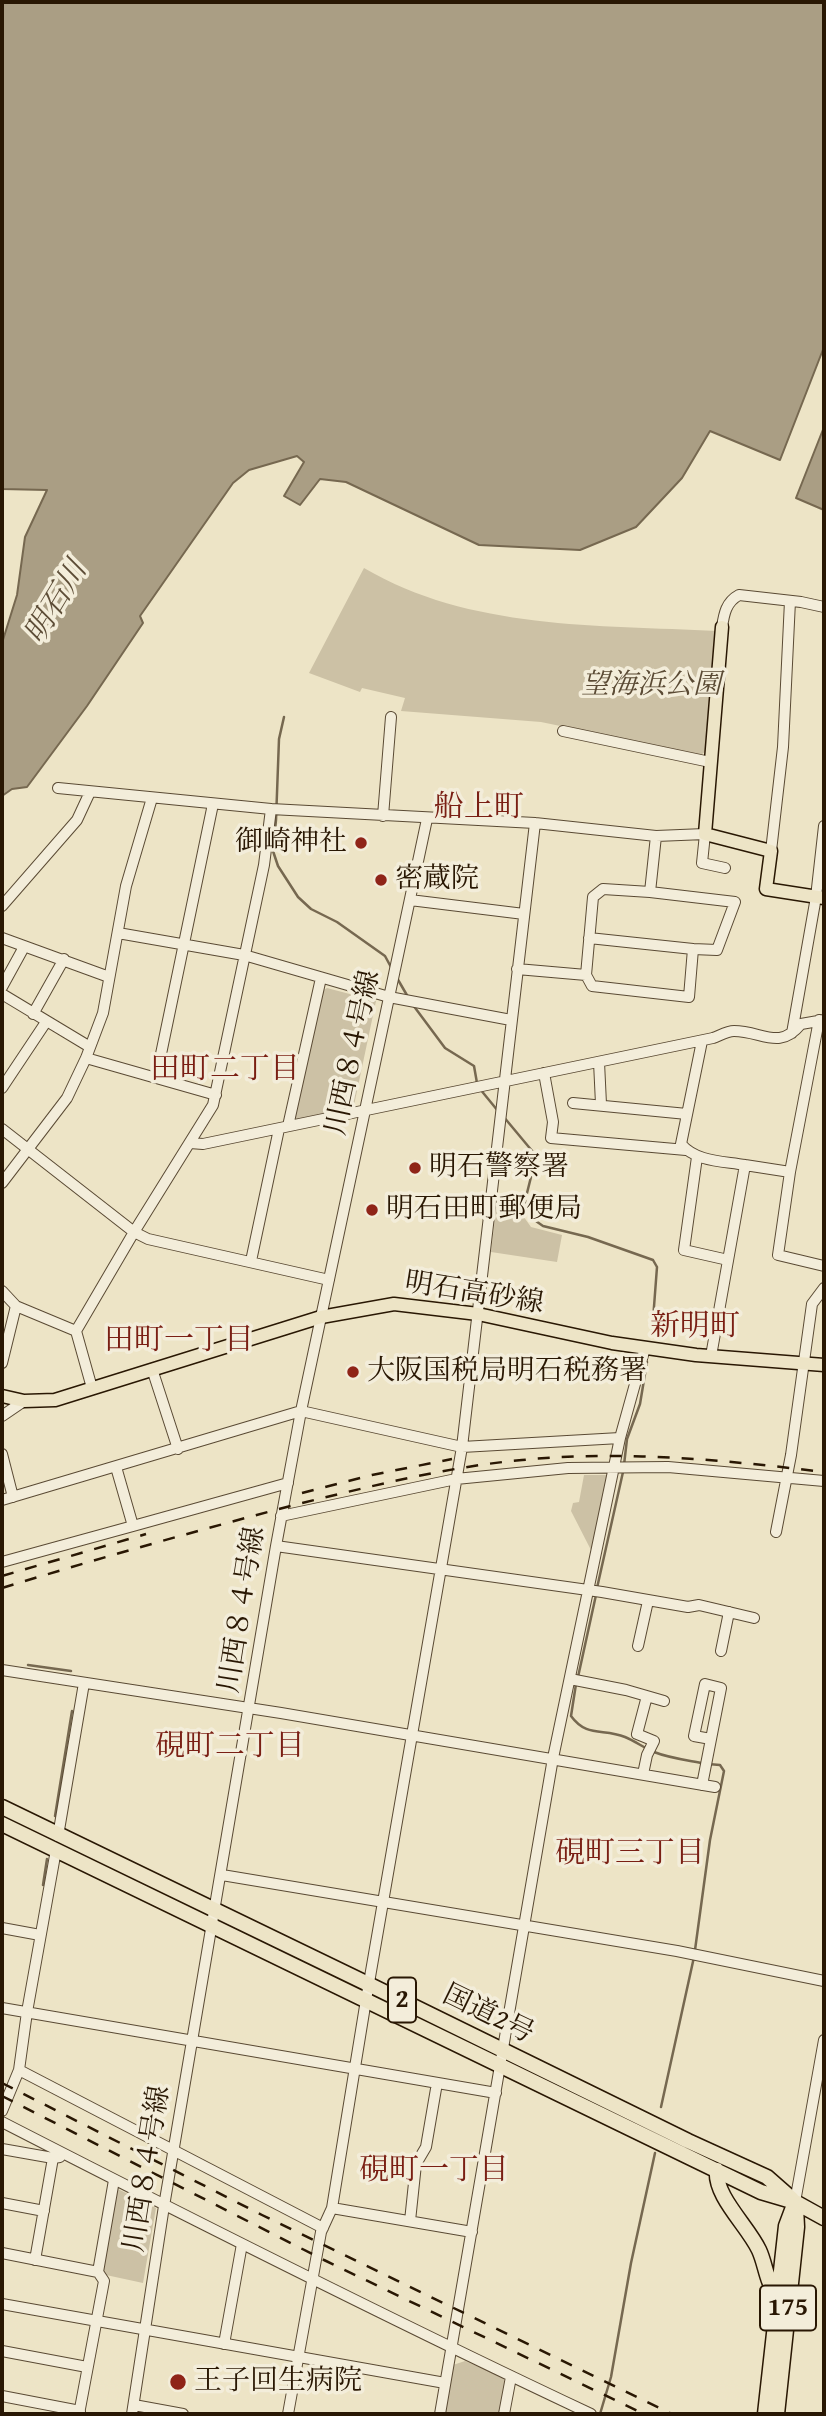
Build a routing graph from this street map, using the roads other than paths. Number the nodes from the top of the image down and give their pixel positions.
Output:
1 (790, 601) junction
2 (824, 607) edge
3 (722, 627) joint
4 (391, 717) dead end
5 (563, 731) dead end
6 (710, 762) junction
7 (58, 788) dead end
8 (90, 792) junction
9 (152, 798) junction
10 (213, 804) junction
11 (271, 809) junction
12 (383, 816) junction
13 (427, 819) junction
14 (535, 823) junction
15 (824, 826) edge
16 (705, 834) junction
17 (656, 836) junction
18 (771, 851) junction
19 (725, 868) dead end
20 (650, 892) junction
21 (820, 897) edge
22 (410, 900) junction
23 (2, 906) edge
24 (524, 914) junction
25 (118, 933) junction
26 (2, 938) edge
27 (589, 939) junction
28 (184, 944) junction
29 (24, 947) junction
30 (693, 949) junction
31 (244, 955) junction
32 (64, 959) junction
33 (517, 969) junction
34 (586, 975) junction
35 (109, 977) junction
36 (321, 978) junction
37 (2, 986) edge
38 (2, 994) edge
39 (389, 997) junction
40 (33, 1014) junction
41 (511, 1020) junction
42 (822, 1020) edge
43 (46, 1022) junction
44 (792, 1035) junction
45 (702, 1041) junction
46 (90, 1047) junction
47 (86, 1058) junction
48 (599, 1062) junction
49 (544, 1073) junction
50 (156, 1078) junction
51 (505, 1082) junction
52 (2, 1088) edge
53 (216, 1096) junction
54 (573, 1103) dead end
55 (601, 1104) junction
56 (365, 1111) junction
57 (687, 1114) junction
58 (284, 1127) junction
59 (2, 1129) edge
60 (190, 1143) junction
61 (29, 1150) junction
62 (686, 1150) junction
63 (697, 1157) junction
64 (745, 1165) junction
65 (790, 1172) junction
66 (2, 1183) edge
67 (134, 1232) junction
68 (728, 1260) junction
69 (251, 1261) junction
70 (824, 1266) edge
71 (329, 1280) junction
72 (824, 1288) edge
73 (2, 1291) edge
74 (16, 1306) junction
75 (478, 1314) junction
76 (321, 1317) junction
77 (76, 1331) junction
78 (5, 1340) edge
79 (645, 1348) junction
80 (711, 1356) junction
81 (2, 1363) edge
82 (802, 1363) junction
83 (824, 1365) edge
84 (152, 1369) junction
85 (92, 1388) junction
86 (2, 1396) edge
87 (24, 1401) junction
88 (301, 1411) junction
89 (2, 1416) edge
90 (620, 1438) junction
91 (461, 1447) junction
92 (178, 1449) junction
93 (2, 1454) edge
94 (116, 1467) junction
95 (615, 1467) junction
96 (787, 1477) junction
97 (456, 1479) junction
98 (824, 1481) edge
99 (288, 1483) junction
100 (7, 1498) edge
101 (281, 1517) junction
102 (133, 1527) junction
103 (776, 1532) dead end
104 (276, 1546) junction
105 (2, 1562) edge
106 (440, 1569) junction
107 (589, 1592) junction
108 (648, 1601) junction
109 (729, 1612) junction
110 (754, 1618) dead end
111 (638, 1646) dead end
112 (721, 1651) dead end
113 (2, 1670) edge
114 (570, 1679) junction
115 (84, 1684) junction
116 (647, 1696) junction
117 (664, 1701) dead end
118 (250, 1709) junction
119 (411, 1735) junction
120 (711, 1740) junction
121 (553, 1758) junction
122 (643, 1774) junction
123 (702, 1785) junction
124 (715, 1787) dead end
125 (2, 1807) edge
126 (2, 1824) edge
127 (57, 1843) junction
128 (222, 1875) junction
129 (383, 1901) junction
130 (213, 1917) junction
131 (524, 1926) junction
132 (2, 1928) edge
133 (40, 1935) junction
134 (824, 1981) edge
135 (368, 1983) junction
136 (366, 2000) junction
137 (2, 2008) edge
138 (27, 2012) junction
139 (824, 2040) edge
140 (192, 2041) junction
141 (502, 2057) junction
142 (356, 2068) junction
143 (19, 2070) junction
144 (437, 2083) junction
145 (496, 2093) junction
146 (2, 2111) edge
147 (2, 2122) edge
148 (2, 2149) edge
149 (173, 2151) junction
150 (68, 2156) junction
151 (53, 2158) junction
152 (717, 2170) junction
153 (114, 2180) junction
154 (2, 2203) edge
155 (795, 2203) junction
156 (164, 2206) junction
157 (332, 2208) junction
158 (44, 2211) junction
159 (824, 2218) edge
160 (410, 2221) junction
161 (323, 2228) junction
162 (472, 2232) junction
163 (242, 2244) junction
164 (2, 2253) edge
165 (35, 2260) junction
166 (97, 2272) junction
167 (313, 2279) junction
168 (778, 2295) junction
169 (2, 2304) edge
170 (97, 2321) junction
171 (145, 2330) junction
172 (225, 2344) junction
173 (452, 2349) junction
174 (2, 2351) edge
175 (299, 2357) junction
176 (88, 2367) junction
177 (511, 2377) junction
178 (445, 2383) junction
179 (2, 2396) edge
180 (133, 2410) edge
181 (79, 2412) edge
182 (184, 2414) edge
183 (288, 2414) edge
184 (440, 2414) edge
185 (504, 2414) edge
186 (591, 2414) edge
187 (765, 2414) edge
188 (778, 2414) edge

1 - 2 street
1 - 3 street
1 - 18 street
3 - 6 main road
4 - 12 street
5 - 6 street
6 - 16 main road
7 - 8 street
8 - 9 street
8 - 23 street
9 - 10 street
9 - 25 street
10 - 11 street
10 - 28 street
11 - 12 street
11 - 31 street
12 - 13 street
13 - 14 street
13 - 22 street, 川西８４号線
14 - 17 street
14 - 24 street
15 - 21 street
16 - 17 street
16 - 18 main road
16 - 19 street
17 - 20 street
18 - 21 main road
20 - 27 street
20 - 30 street
21 - 44 street
22 - 24 street
22 - 39 street, 川西８４号線
24 - 33 street
25 - 28 street
25 - 35 street
26 - 29 street
27 - 30 street
27 - 34 street
28 - 31 street
28 - 50 street
29 - 32 street
29 - 37 street
30 - 34 street
31 - 36 street
31 - 53 street
32 - 35 street
32 - 40 street
33 - 34 street
33 - 41 street
35 - 46 street
36 - 39 street
36 - 58 street
38 - 40 street
39 - 41 street
39 - 56 street, 川西８４号線
40 - 43 street
41 - 51 street
42 - 44 street
42 - 65 street
43 - 46 street
43 - 52 street
44 - 45 street
45 - 48 street
45 - 57 street
46 - 47 street
47 - 50 street
47 - 61 street
48 - 49 street
48 - 55 street
49 - 51 street
49 - 62 street
50 - 53 street
51 - 56 street
51 - 75 street
53 - 60 street
54 - 55 street
55 - 57 street
56 - 58 street
56 - 71 street, 川西８４号線
57 - 62 street
58 - 60 street
58 - 69 street
59 - 61 street
60 - 67 street
61 - 66 street
61 - 67 street
62 - 63 street
63 - 64 street
63 - 68 street
64 - 65 street
64 - 68 street
65 - 70 street
67 - 69 street
67 - 77 street
68 - 80 street
69 - 71 street
71 - 76 street, 川西８４号線
72 - 82 street
73 - 74 street
74 - 77 street
74 - 78 street
75 - 76 main road, 明石高砂線
75 - 79 main road, 明石高砂線
75 - 91 street
76 - 84 main road, 明石高砂線
76 - 88 street, 川西８４号線
77 - 85 street
78 - 81 street
79 - 80 main road, 明石高砂線
79 - 90 street
80 - 82 main road, 明石高砂線
82 - 83 main road, 明石高砂線
82 - 96 street
84 - 85 main road, 明石高砂線
84 - 92 street
85 - 87 main road, 明石高砂線
86 - 87 main road, 明石高砂線
87 - 89 street
88 - 91 street
88 - 92 street
88 - 99 street, 川西８４号線
90 - 91 street
90 - 95 street
91 - 97 street
92 - 94 street
93 - 100 street
94 - 100 street
94 - 102 street
95 - 96 street
95 - 97 street
95 - 107 street
96 - 98 street
96 - 103 street
97 - 101 street
97 - 106 street
99 - 101 street, 川西８４号線
99 - 102 street
101 - 104 street, 川西８４号線
102 - 105 street
104 - 106 street
104 - 118 street, 川西８４号線
106 - 107 street
106 - 119 street
107 - 108 street
107 - 114 street
108 - 109 street
108 - 111 street
109 - 110 street
109 - 112 street
113 - 115 street
114 - 116 street
114 - 121 street
115 - 118 street
115 - 127 street
116 - 117 street
116 - 122 street
118 - 119 street
118 - 128 street, 川西８４号線
119 - 121 street
119 - 129 street
120 - 120 street
120 - 123 street
121 - 122 street
121 - 131 street
122 - 123 street
123 - 124 street
125 - 127 highway, 国道2号 / 2
126 - 127 highway, 国道2号 / 2
127 - 130 highway, 国道2号 / 2
127 - 133 street
128 - 129 street
128 - 130 street, 川西８４号線
129 - 131 street
129 - 135 street
130 - 135 highway, 国道2号 / 2
130 - 136 highway, 国道2号 / 2
130 - 140 street, 川西８４号線
131 - 134 street
131 - 141 street
132 - 133 street
133 - 138 street
135 - 136 street
135 - 141 highway, 国道2号 / 2
136 - 141 highway, 国道2号 / 2
136 - 142 street
137 - 138 street
138 - 140 street
138 - 143 street
139 - 155 street
140 - 142 street
140 - 149 street, 川西８４号線
141 - 145 street
141 - 152 highway, 国道2号 / 2
141 - 155 highway, 国道2号 / 2
142 - 144 street
142 - 157 street
143 - 146 street
143 - 149 street
144 - 145 street
144 - 160 street
145 - 162 street
147 - 150 street
148 - 151 street
149 - 156 street, 川西８４号線
149 - 161 street
150 - 151 street
150 - 153 street
151 - 158 street
152 - 155 highway, 国道2号 / 2
152 - 168 highway, 175
153 - 156 street
153 - 166 street
154 - 158 street
155 - 159 highway, 国道2号 / 2
155 - 168 highway, 175
155 - 188 highway, 175
156 - 163 street
156 - 171 street, 川西８４号線
157 - 160 street
157 - 161 street
158 - 165 street
160 - 162 street
161 - 167 street
162 - 173 street
163 - 167 street
163 - 172 street
164 - 165 street
165 - 166 street
166 - 170 street
167 - 173 street
167 - 175 street
168 - 187 highway, 175
169 - 170 street
170 - 171 street
170 - 176 street
171 - 172 street
171 - 180 street, 川西８４号線
172 - 175 street
173 - 177 street
173 - 178 street
174 - 176 street
175 - 178 street
175 - 183 street
176 - 181 street
177 - 185 street
177 - 186 street
178 - 184 street
179 - 181 street
180 - 182 street

